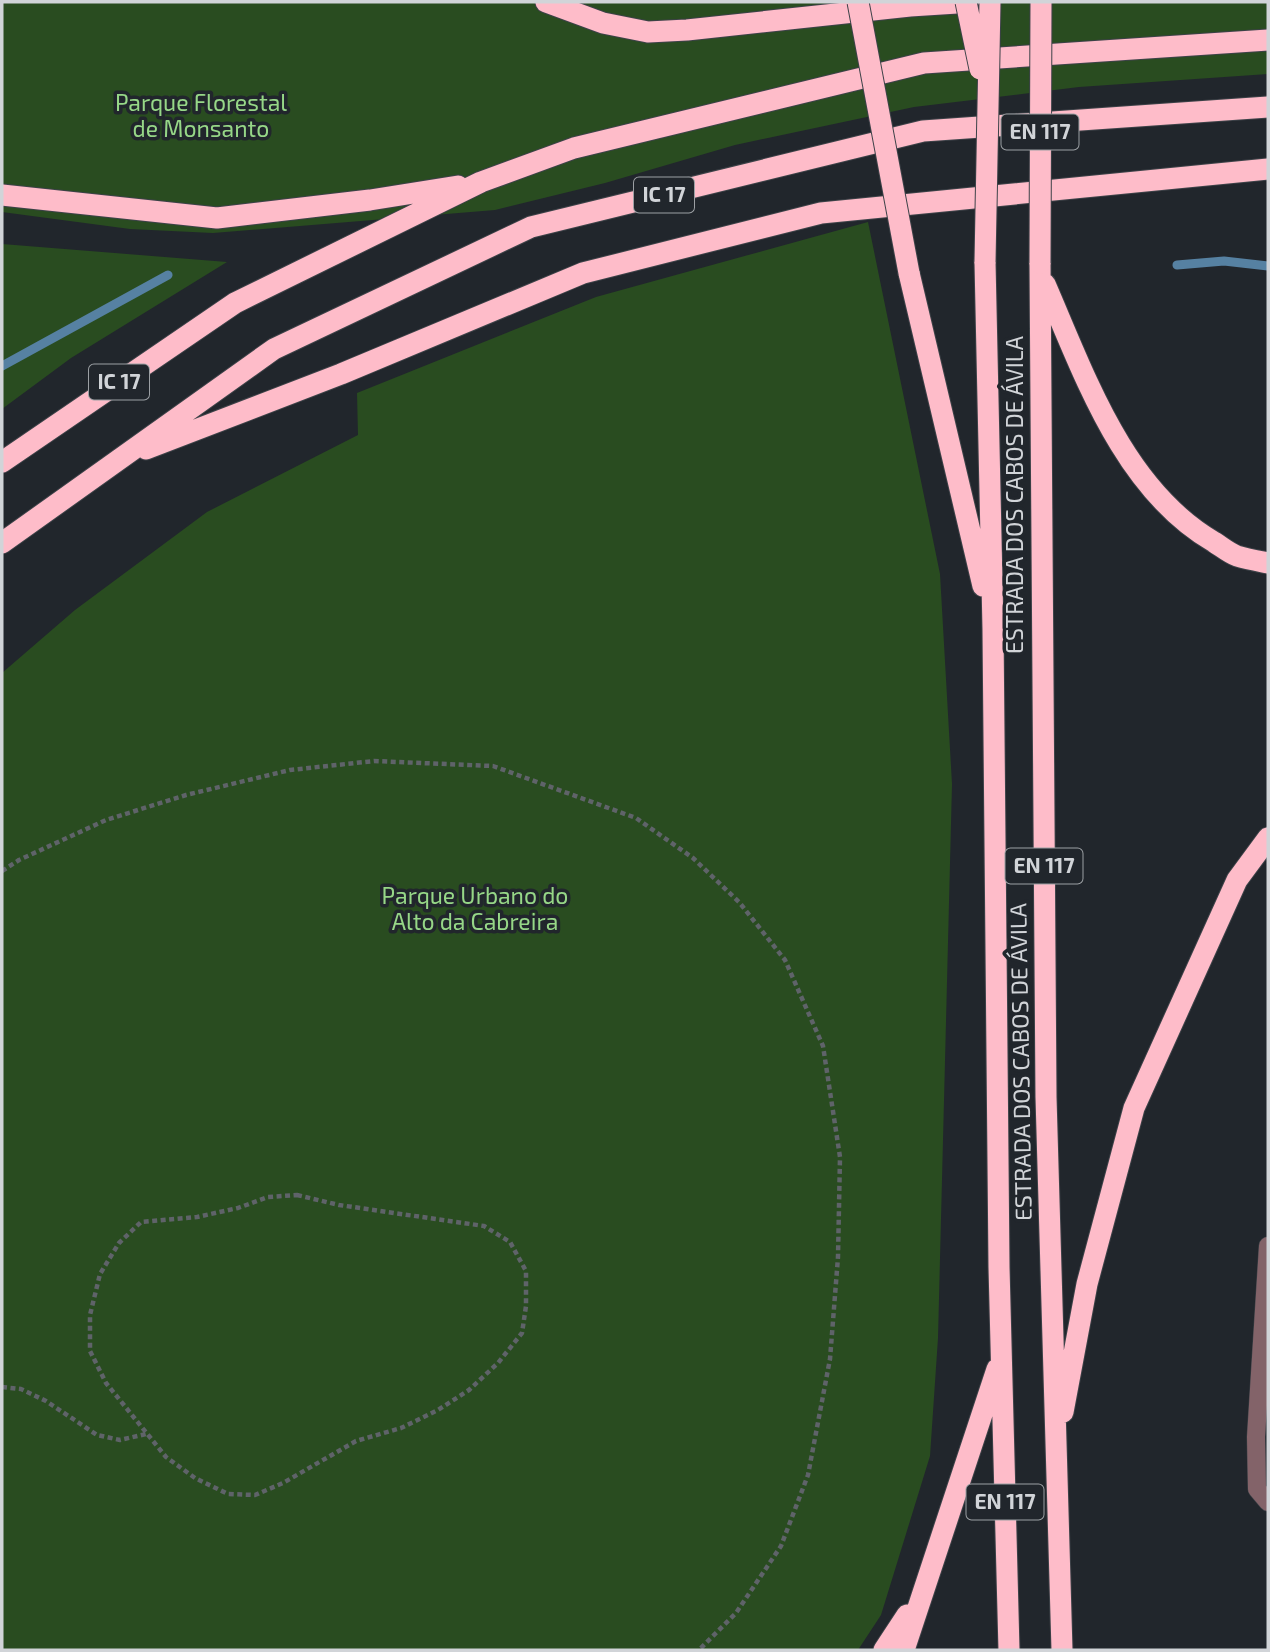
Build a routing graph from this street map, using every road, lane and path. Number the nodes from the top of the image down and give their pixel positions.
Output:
1 (547, 2) edge
2 (858, 2) edge
3 (966, 2) edge
4 (973, 2) edge
5 (990, 2) edge
6 (1041, 2) edge
7 (1268, 40) edge
8 (1268, 107) edge
9 (988, 109) junction
10 (1268, 169) edge
11 (481, 182) junction
12 (2, 195) edge
13 (1040, 270) junction
14 (118, 460) junction
15 (2, 462) edge
16 (2, 543) edge
17 (1268, 563) edge
18 (993, 629) junction
19 (1268, 838) edge
20 (2, 871) edge
21 (1268, 1247) edge
22 (1002, 1354) junction
23 (2, 1387) edge
24 (146, 1434) junction
25 (1055, 1456) junction
26 (1268, 1502) edge
27 (922, 1592) junction
28 (699, 1650) edge
29 (884, 1650) edge
30 (904, 1650) edge
31 (1009, 1650) edge
32 (1062, 1650) edge

1 - 4 highway
2 - 18 highway, bridge
3 - 9 highway, EN 117, bridge
5 - 9 highway, EN 117, bridge
6 - 13 highway, EN 117, bridge
7 - 11 highway, IC 17
8 - 14 highway, IC 17
9 - 18 highway, EN 117, bridge
10 - 14 highway
11 - 12 highway
11 - 15 highway, IC 17
13 - 17 highway
13 - 25 highway, ESTRADA DOS CABOS DE ÁVILA / EN 117
14 - 16 highway, IC 17
18 - 22 highway, ESTRADA DOS CABOS DE ÁVILA / EN 117
19 - 25 highway
20 - 28 path
21 - 26 lane
22 - 27 highway
22 - 31 highway, ESTRADA DOS CABOS DE ÁVILA / EN 117
23 - 24 path
24 - 24 path
25 - 32 highway, ESTRADA DOS CABOS DE ÁVILA / EN 117
27 - 29 highway
27 - 30 highway

